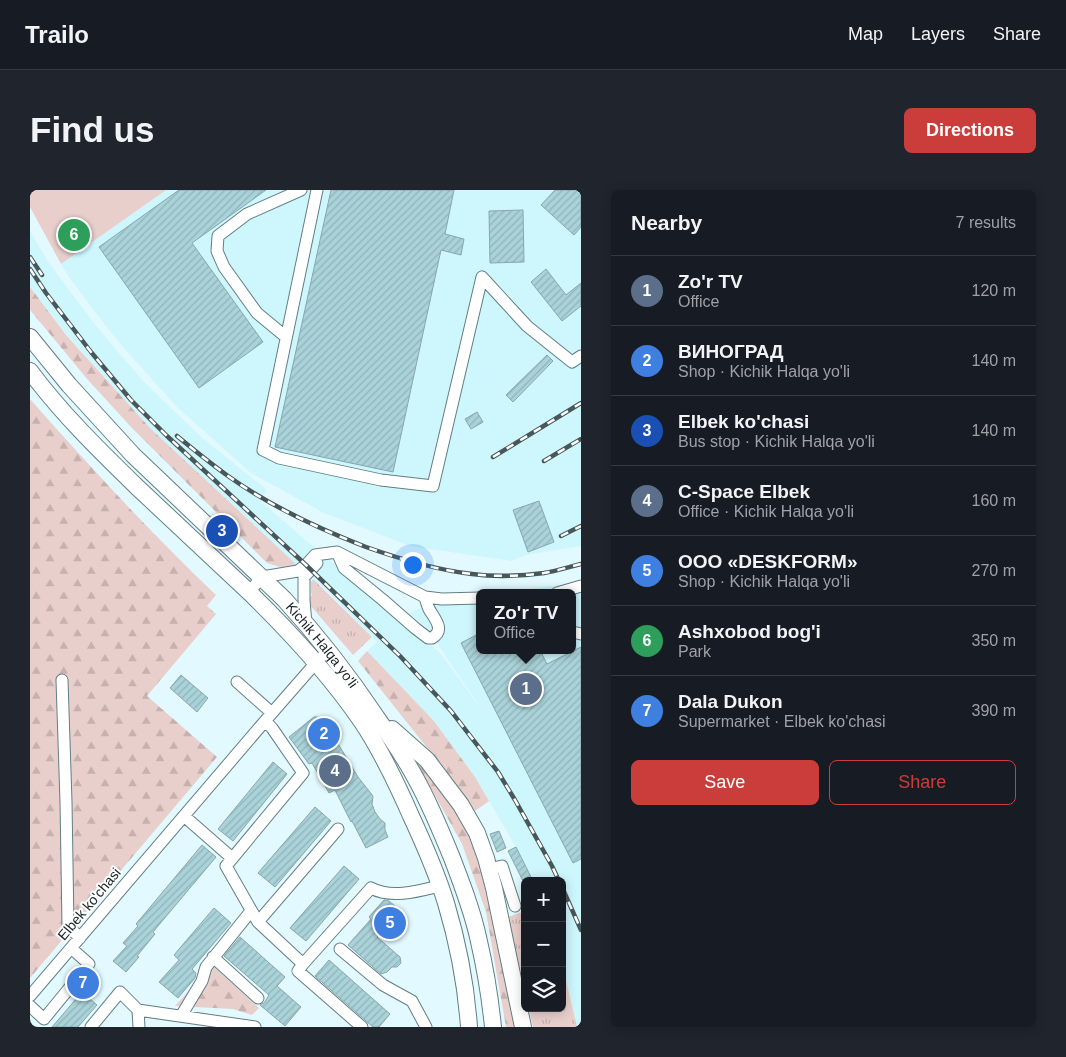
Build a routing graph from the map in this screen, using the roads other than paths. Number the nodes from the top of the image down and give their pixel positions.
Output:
1 (301, 190) edge
2 (317, 190) edge
3 (30, 337) edge
4 (286, 338) junction
5 (581, 356) edge
6 (30, 371) edge
7 (337, 552) junction
8 (320, 554) junction
9 (262, 577) junction
10 (249, 592) junction
11 (425, 597) junction
12 (476, 598) edge
13 (306, 624) junction
14 (328, 649) junction
15 (316, 662) junction
16 (62, 680) dead end
17 (237, 682) dead end
18 (374, 713) junction
19 (268, 717) junction
20 (184, 816) junction
21 (338, 829) dead end
22 (232, 858) junction
23 (489, 870) junction
24 (440, 886) junction
25 (515, 906) dead end
26 (251, 911) junction
27 (258, 922) junction
28 (80, 938) junction
29 (71, 948) junction
30 (340, 948) dead end
31 (213, 957) junction
32 (304, 964) junction
33 (30, 996) edge
34 (258, 998) dead end
35 (138, 1010) junction
36 (32, 1012) edge
37 (181, 1016) junction
38 (91, 1027) edge
39 (139, 1027) edge
40 (254, 1027) edge
41 (362, 1027) edge
42 (426, 1027) edge
43 (469, 1027) edge
44 (493, 1027) edge
45 (523, 1027) edge

1 - 4 street
2 - 4 street
3 - 9 highway, Kichik Halqa yo'li
4 - 5 street
6 - 10 highway, Kichik Halqa yo'li
7 - 8 street
7 - 11 street
7 - 11 street
8 - 9 street
8 - 13 street
9 - 10 street
9 - 13 highway, Kichik Halqa yo'li
10 - 15 highway, Kichik Halqa yo'li
11 - 12 street
13 - 14 highway, Kichik Halqa yo'li
14 - 15 street, Elbek ko'chasi
14 - 18 highway, Kichik Halqa yo'li
15 - 19 street, Elbek ko'chasi
15 - 24 highway, Kichik Halqa yo'li
16 - 28 street
17 - 19 street
18 - 23 highway
18 - 44 highway, Kichik Halqa yo'li
19 - 20 street, Elbek ko'chasi
19 - 22 street
20 - 22 street
20 - 28 street, Elbek ko'chasi
21 - 27 street
22 - 26 street
23 - 25 street
23 - 45 highway
24 - 32 street
24 - 43 highway, Kichik Halqa yo'li
26 - 27 street
26 - 31 street
27 - 32 street
28 - 29 street, Elbek ko'chasi
29 - 33 street, Elbek ko'chasi
29 - 36 street
30 - 42 street
31 - 34 street
31 - 37 street
32 - 41 street
35 - 37 street
35 - 38 street
35 - 39 street
37 - 40 street

